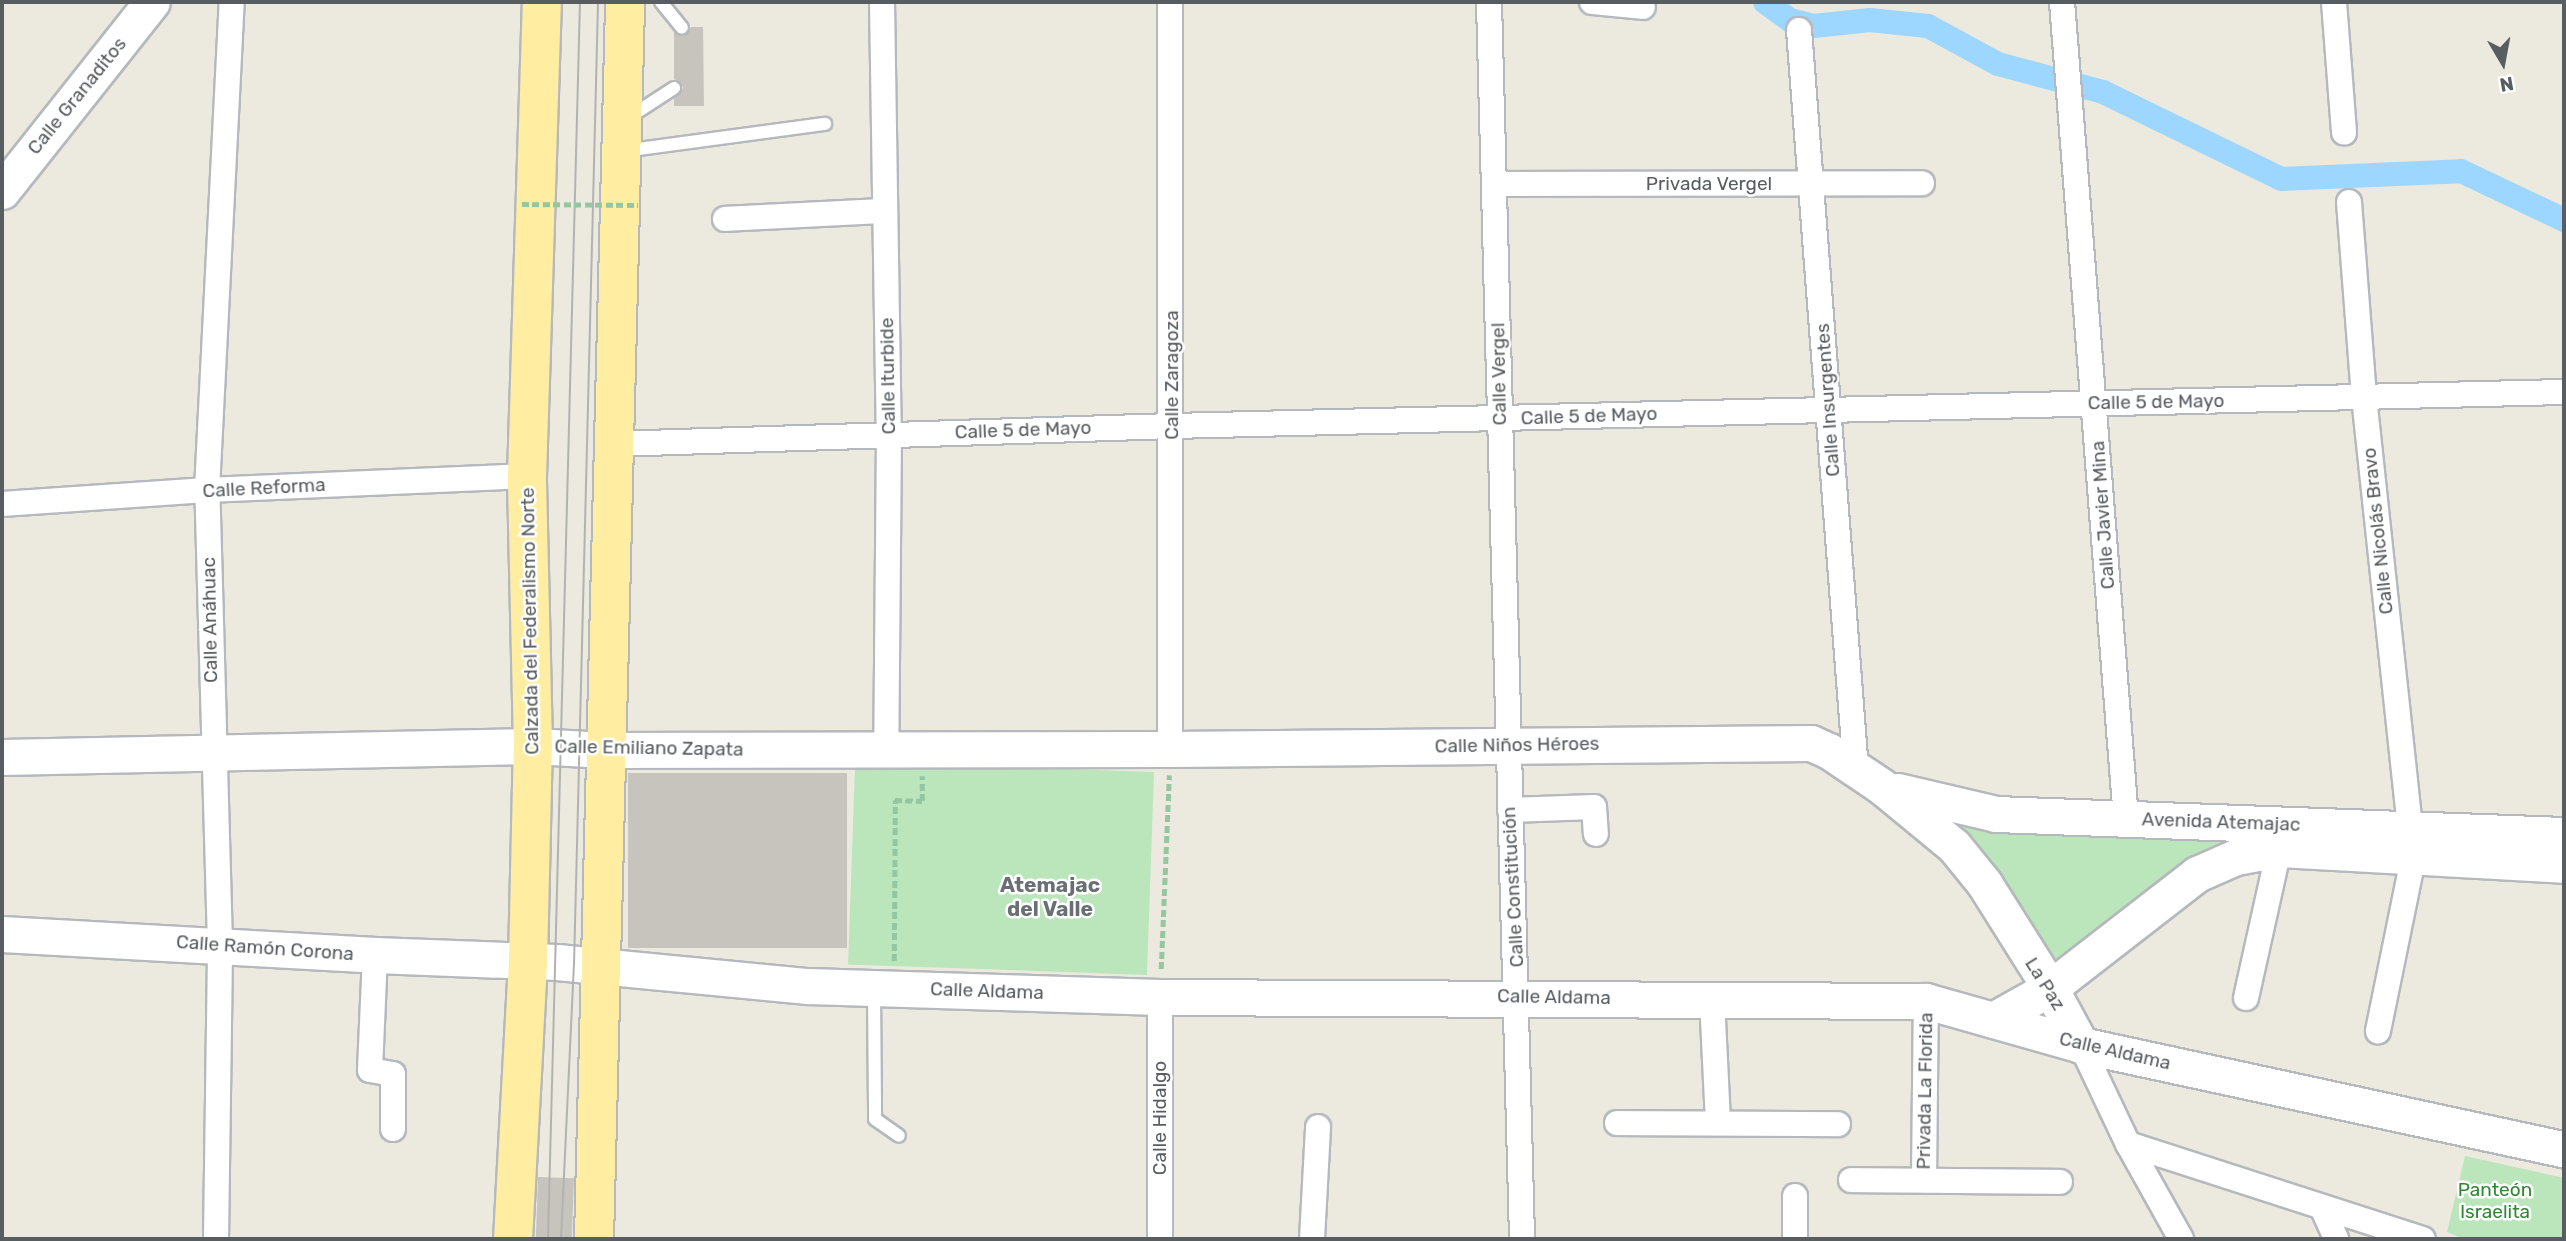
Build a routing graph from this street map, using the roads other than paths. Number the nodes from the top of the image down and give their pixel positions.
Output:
1 (152, 2) edge
2 (232, 2) edge
3 (542, 2) edge
4 (625, 2) edge
5 (661, 2) edge
6 (882, 2) edge
7 (1170, 2) edge
8 (1489, 2) edge
9 (1592, 2) edge
10 (2062, 2) edge
11 (2334, 2) edge
12 (1643, 7) dead end
13 (682, 27) dead end
14 (1799, 30) dead end
15 (674, 88) dead end
16 (825, 124) dead end
17 (2344, 133) dead end
18 (622, 137) junction
19 (1922, 183) dead end
20 (1495, 184) junction
21 (1811, 184) junction
22 (2, 191) edge
23 (2349, 202) dead end
24 (885, 211) junction
25 (725, 219) dead end
26 (2564, 392) edge
27 (2364, 397) junction
28 (2094, 404) junction
29 (1828, 410) junction
30 (1499, 419) junction
31 (1172, 426) junction
32 (889, 434) junction
33 (615, 444) junction
34 (527, 476) junction
35 (207, 490) junction
36 (2, 504) edge
37 (1507, 745) junction
38 (533, 746) junction
39 (886, 749) junction
40 (1170, 749) junction
41 (606, 750) junction
42 (213, 753) junction
43 (2, 757) edge
44 (1869, 778) junction
45 (1510, 810) junction
46 (2126, 819) junction
47 (1596, 834) dead end
48 (2564, 835) edge
49 (2411, 844) junction
50 (2279, 849) junction
51 (2564, 864) edge
52 (2, 934) edge
53 (220, 944) junction
54 (375, 955) junction
55 (528, 961) junction
56 (601, 968) junction
57 (874, 988) junction
58 (2050, 988) junction
59 (1160, 996) junction
60 (1518, 997) junction
61 (2246, 998) dead end
62 (1712, 999) junction
63 (1927, 1001) junction
64 (1993, 1020) junction
65 (2378, 1031) dead end
66 (2081, 1045) junction
67 (1617, 1123) dead end
68 (1718, 1123) junction
69 (1838, 1124) dead end
70 (1318, 1127) dead end
71 (393, 1129) dead end
72 (899, 1136) dead end
73 (2127, 1144) junction
74 (2564, 1149) edge
75 (1851, 1180) dead end
76 (1924, 1180) junction
77 (2060, 1182) dead end
78 (1795, 1196) dead end
79 (2322, 1207) junction
80 (216, 1239) edge
81 (513, 1239) edge
82 (594, 1239) edge
83 (1160, 1239) edge
84 (1312, 1239) edge
85 (1522, 1239) edge
86 (1795, 1239) edge
87 (2181, 1239) edge
88 (2336, 1239) edge
89 (2423, 1239) edge

1 - 22 street, Calle Granaditos
2 - 35 street, Calle Anáhuac
3 - 34 main road, Calzada del Federalismo Norte
4 - 18 main road
5 - 13 lane
6 - 24 street, Calle Iturbide
7 - 31 street, Calle Zaragoza
8 - 20 street, Calle Vergel
9 - 12 street
10 - 28 street, Calle Javier Mina
11 - 17 street
14 - 21 street, Calle Insurgentes
15 - 18 lane
16 - 18 lane
18 - 33 main road
19 - 21 street, Privada Vergel
20 - 21 street, Privada Vergel
20 - 30 street, Calle Vergel
21 - 29 street, Calle Insurgentes
23 - 27 street, Calle Nicolás Bravo
24 - 25 street
24 - 32 street, Calle Iturbide
26 - 27 street, Calle 5 de Mayo
27 - 28 street, Calle 5 de Mayo
27 - 49 street, Calle Nicolás Bravo
28 - 29 street, Calle 5 de Mayo
28 - 46 street, Calle Javier Mina
29 - 30 street, Calle 5 de Mayo
29 - 44 street, Calle Insurgentes
30 - 31 street, Calle 5 de Mayo
30 - 37 street, Calle Vergel
31 - 32 street, Calle 5 de Mayo
31 - 40 street, Calle Zaragoza
32 - 33 street, Calle 5 de Mayo
32 - 39 street, Calle Iturbide
33 - 41 main road
34 - 35 street, Calle Reforma
34 - 38 main road, Calzada del Federalismo Norte
35 - 36 street, Calle Reforma
35 - 42 street, Calle Anáhuac
37 - 40 street, Calle Niños Héroes
37 - 44 street, Calle Niños Héroes
37 - 45 street, Calle Constitución
38 - 41 street, Calle Emiliano Zapata
38 - 42 street, Calle Emiliano Zapata
38 - 55 main road, Calzada del Federalismo Norte
39 - 40 street, Calle Emiliano Zapata
39 - 41 street, Calle Emiliano Zapata
41 - 56 main road
42 - 43 street, Calle Emiliano Zapata
42 - 53 street, Calle Anáhuac
44 - 46 street, Avenida Atemajac
44 - 58 street, La Paz
45 - 47 street
45 - 60 street, Calle Constitución
46 - 49 street, Avenida Atemajac
48 - 49 street, Avenida Atemajac
49 - 50 street, Avenida Atemajac
49 - 51 street, Avenida Atemajac
49 - 65 street, Calle Nicolás Bravo
50 - 58 street, Avenida Atemajac
50 - 61 street
52 - 53 street, Calle Ramón Corona
53 - 54 street, Calle Ramón Corona
53 - 80 street, Calle Anáhuac
54 - 55 street, Calle Ramón Corona
54 - 71 street
55 - 56 street, Calle Aldama
55 - 81 main road, Calzada del Federalismo Norte
56 - 57 street, Calle Aldama
56 - 82 main road
57 - 59 street, Calle Aldama
57 - 72 lane
58 - 64 street, Avenida Atemajac
58 - 66 street, La Paz
59 - 60 street, Calle Aldama
59 - 83 street, Calle Hidalgo
60 - 62 street, Calle Aldama
60 - 85 street, Calle Constitución
62 - 63 street, Calle Aldama
62 - 68 street
63 - 64 street, Calle Aldama
63 - 76 street, Privada La Florida
64 - 66 street, Calle Aldama
66 - 73 street, La Paz
66 - 74 street, Calle Aldama
67 - 68 street
68 - 69 street
70 - 84 street
73 - 79 street
73 - 87 street, La Paz
75 - 76 street
76 - 77 street
78 - 86 street
79 - 88 street
79 - 89 street

